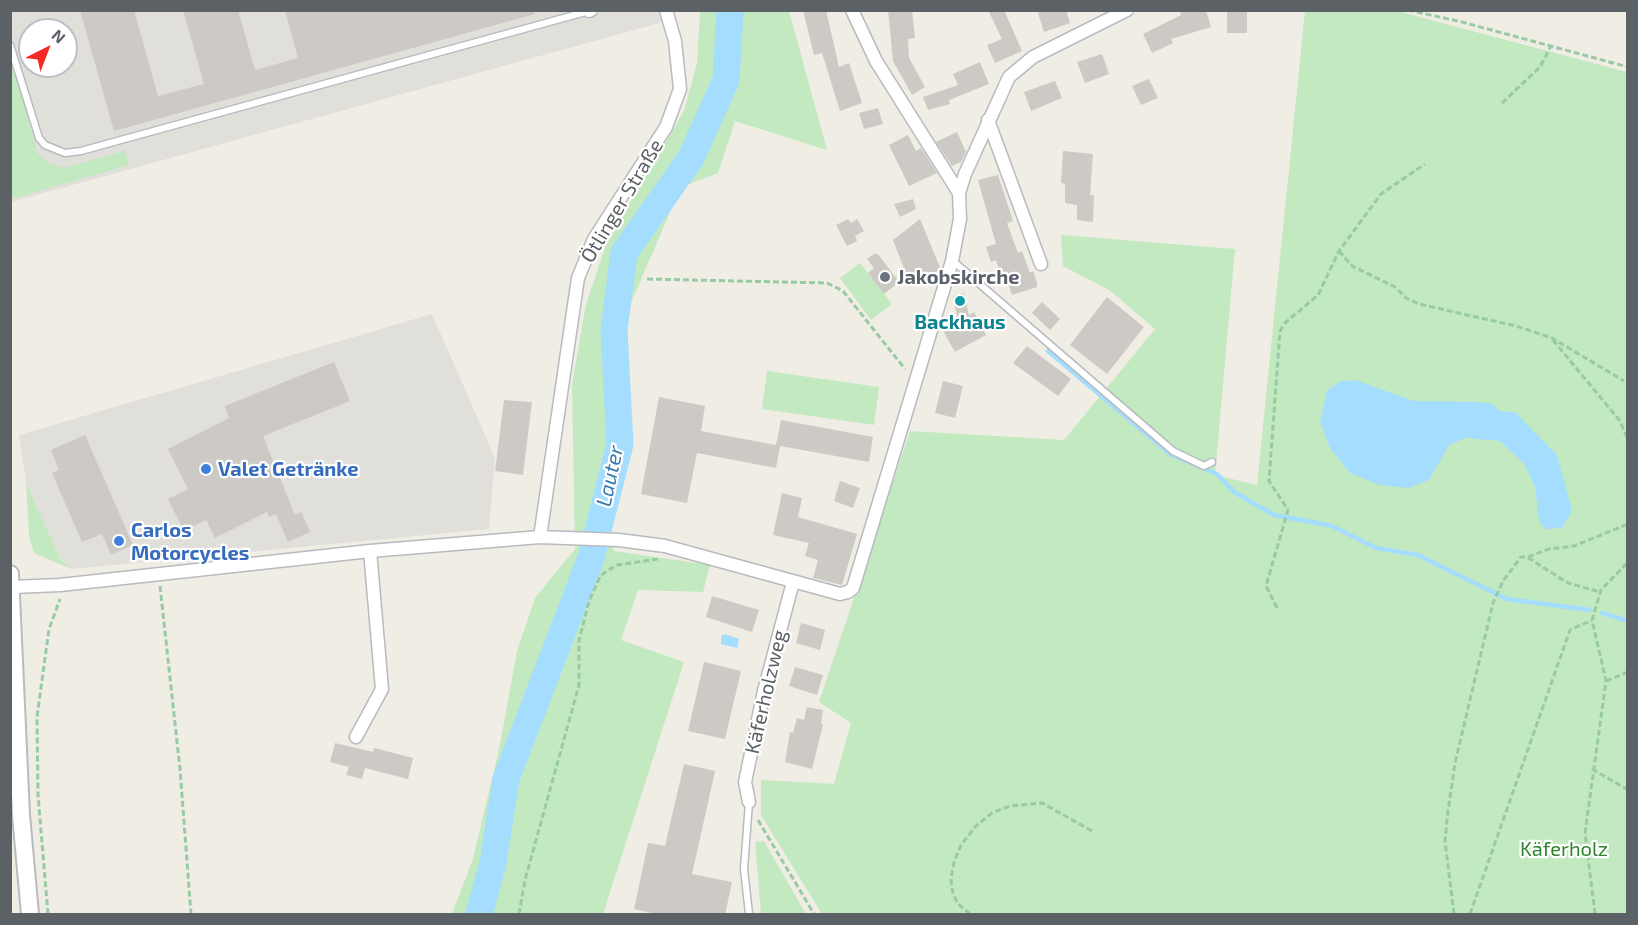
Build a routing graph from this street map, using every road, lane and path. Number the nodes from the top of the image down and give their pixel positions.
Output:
1 (666, 10) edge
2 (852, 10) edge
3 (1127, 10) edge
4 (1408, 10) edge
5 (590, 11) edge
6 (10, 45) edge
7 (1551, 46) junction
8 (1628, 67) edge
9 (1502, 103) dead end
10 (988, 120) junction
11 (1425, 164) dead end
12 (959, 193) junction
13 (1339, 251) junction
14 (952, 261) junction
15 (1041, 264) dead end
16 (647, 279) dead end
17 (1552, 338) junction
18 (1624, 381) dead end
19 (915, 382) junction
20 (1628, 440) edge
21 (1212, 462) dead end
22 (1628, 524) edge
23 (540, 537) junction
24 (664, 546) junction
25 (370, 551) junction
26 (1527, 557) junction
27 (1628, 562) edge
28 (159, 576) junction
29 (11, 581) edge
30 (793, 582) junction
31 (60, 585) junction
32 (1600, 592) junction
33 (1277, 608) dead end
34 (1592, 620) junction
35 (1628, 672) edge
36 (1606, 681) junction
37 (356, 737) dead end
38 (1592, 769) junction
39 (1628, 790) edge
40 (748, 802) junction
41 (1092, 831) dead end
42 (30, 915) edge
43 (48, 915) edge
44 (191, 915) edge
45 (519, 915) edge
46 (749, 915) edge
47 (814, 915) edge
48 (969, 915) edge
49 (1454, 915) edge
50 (1470, 915) edge
51 (1595, 915) edge

1 - 23 street, Ötlinger Straße
2 - 12 street
3 - 10 street
4 - 7 path
5 - 6 lane
7 - 8 path
7 - 9 path
10 - 12 street
10 - 15 street
11 - 13 path
12 - 14 street
13 - 17 path
13 - 33 path
14 - 19 street
14 - 21 lane
16 - 19 path
17 - 18 path
17 - 20 path
19 - 30 street
22 - 26 path
23 - 24 street
23 - 25 street
24 - 30 street
24 - 45 path
25 - 28 street
25 - 37 street
26 - 32 path
26 - 49 path
27 - 32 path
28 - 31 street
28 - 44 path
29 - 31 street
29 - 42 main road
30 - 40 street, Käferholzweg
31 - 43 path
32 - 34 path
34 - 36 path
34 - 50 path
35 - 36 path
36 - 38 path
38 - 39 path
38 - 51 path
40 - 46 lane
40 - 47 path
41 - 48 path

